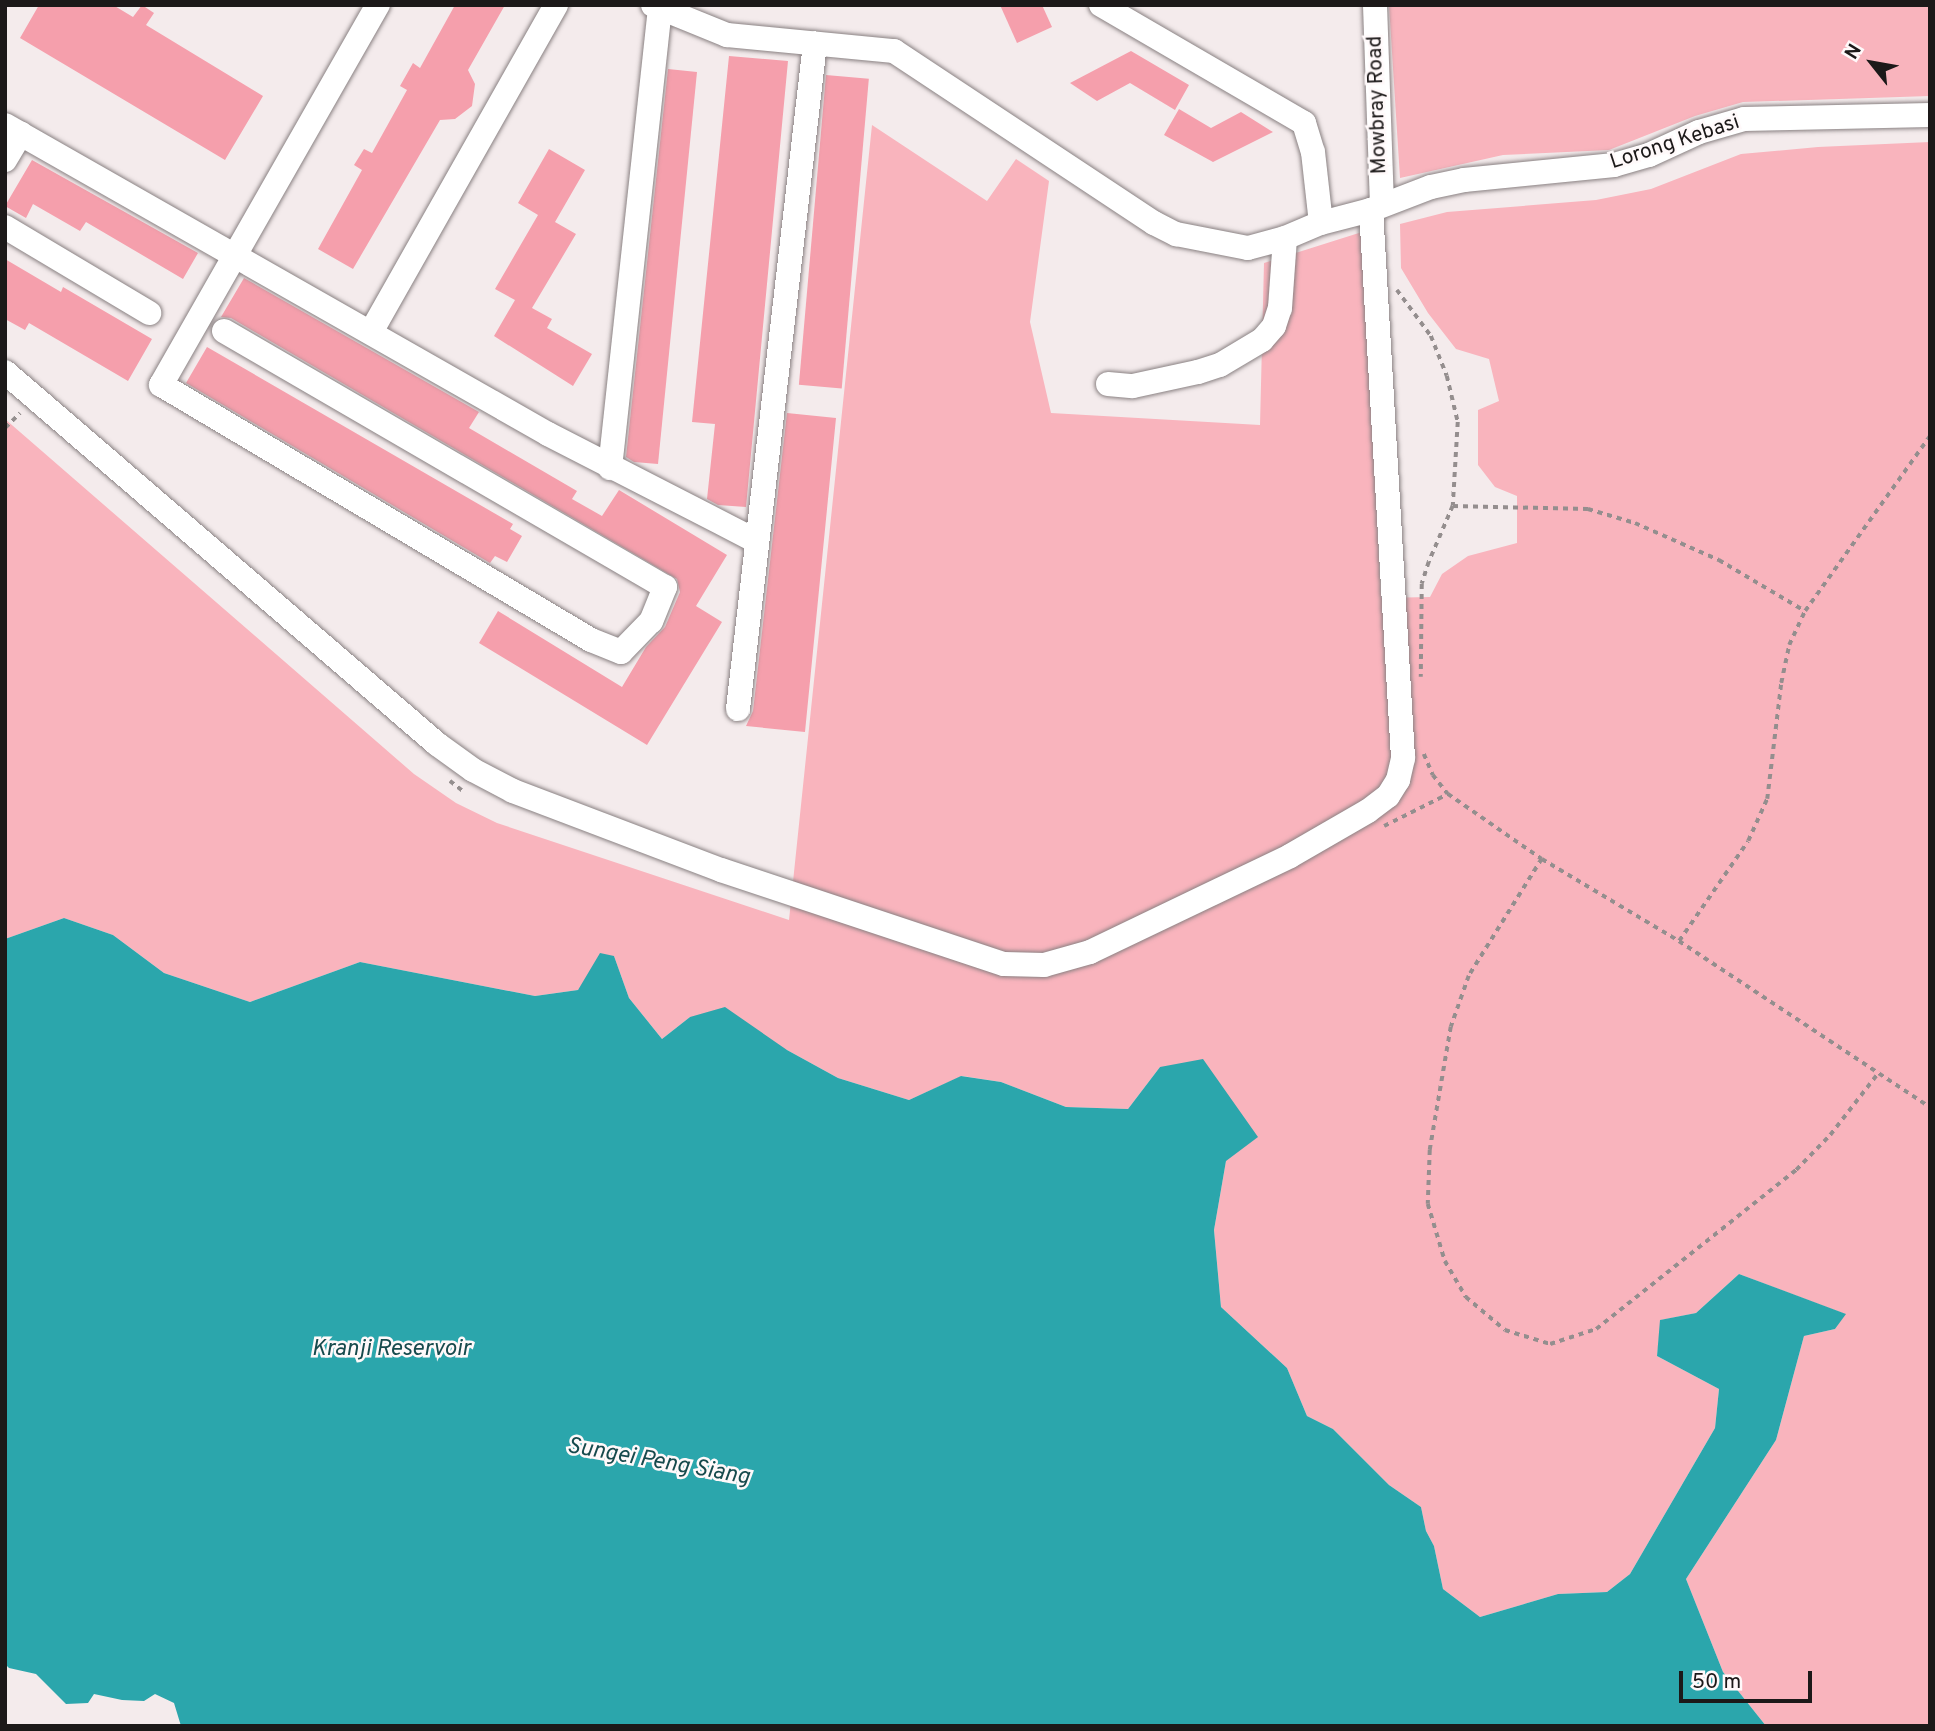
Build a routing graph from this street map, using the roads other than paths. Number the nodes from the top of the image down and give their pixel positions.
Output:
1 (378, 5) edge
2 (556, 5) edge
3 (1101, 5) edge
4 (1375, 5) edge
5 (657, 7) edge
6 (690, 12) edge
7 (816, 43) junction
8 (1930, 115) edge
9 (13, 129) edge
10 (5, 160) edge
11 (1376, 207) junction
12 (1321, 222) junction
13 (5, 227) edge
14 (1285, 238) junction
15 (233, 254) junction
16 (149, 313) dead end
17 (224, 331) dead end
18 (371, 332) junction
19 (5, 372) edge
20 (1108, 384) dead end
21 (610, 468) junction
22 (756, 541) junction
23 (738, 709) dead end

1 - 15 street
2 - 18 street
3 - 12 street
4 - 11 street, Mowbray Road
5 - 6 street, Lorong Kebasi
5 - 21 street
6 - 7 street, Lorong Kebasi
7 - 14 street, Lorong Kebasi
7 - 22 street
8 - 11 street, Lorong Kebasi
9 - 10 street
9 - 15 street
11 - 12 street, Lorong Kebasi
11 - 19 street, Mowbray Road
12 - 14 street, Lorong Kebasi
13 - 16 street
14 - 20 street
15 - 17 street
15 - 18 street
18 - 21 street
21 - 22 street
22 - 23 street

